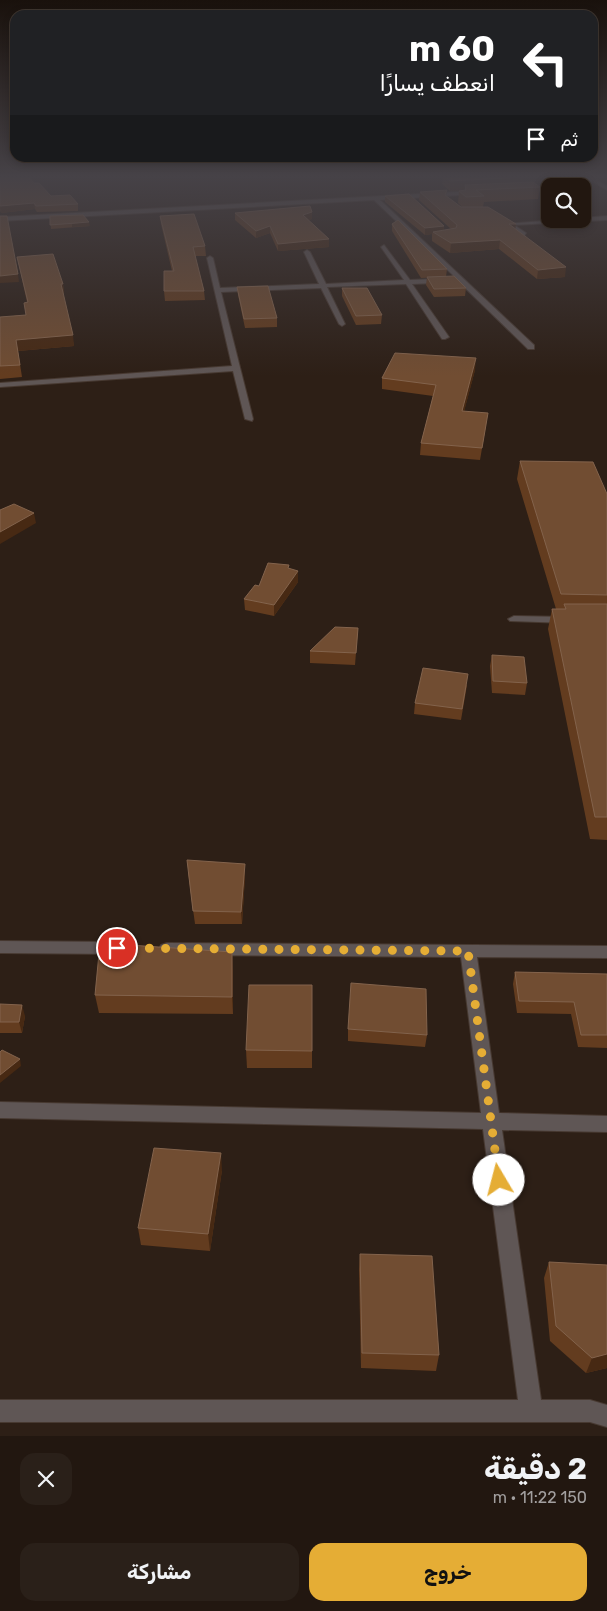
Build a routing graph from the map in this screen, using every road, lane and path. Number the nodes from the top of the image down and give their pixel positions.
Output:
1 (420, 242) edge
2 (384, 247) dead end
3 (306, 252) edge
4 (210, 258) dead end
5 (462, 280) junction
6 (409, 283) junction
7 (322, 286) junction
8 (219, 290) junction
9 (342, 324) dead end
10 (444, 337) dead end
11 (531, 347) dead end
12 (237, 368) junction
13 (0, 385) edge
14 (249, 419) dead end
15 (514, 619) dead end
16 (578, 620) edge
17 (0, 948) edge
18 (130, 948) edge
19 (150, 949) edge
20 (468, 951) junction
21 (607, 952) edge
22 (0, 1110) edge
23 (492, 1122) junction
24 (607, 1124) edge
25 (0, 1411) edge
26 (531, 1411) junction
27 (607, 1416) edge

1 - 5 street
2 - 6 street
3 - 7 street
4 - 8 street
5 - 6 street
5 - 11 street
6 - 7 street
6 - 10 street
7 - 8 street
7 - 9 street
8 - 12 street
12 - 13 street
12 - 14 street
15 - 16 street
17 - 18 street
19 - 20 street
20 - 21 street
20 - 23 street
22 - 23 street
23 - 24 street
23 - 26 street
25 - 26 street
26 - 27 street

